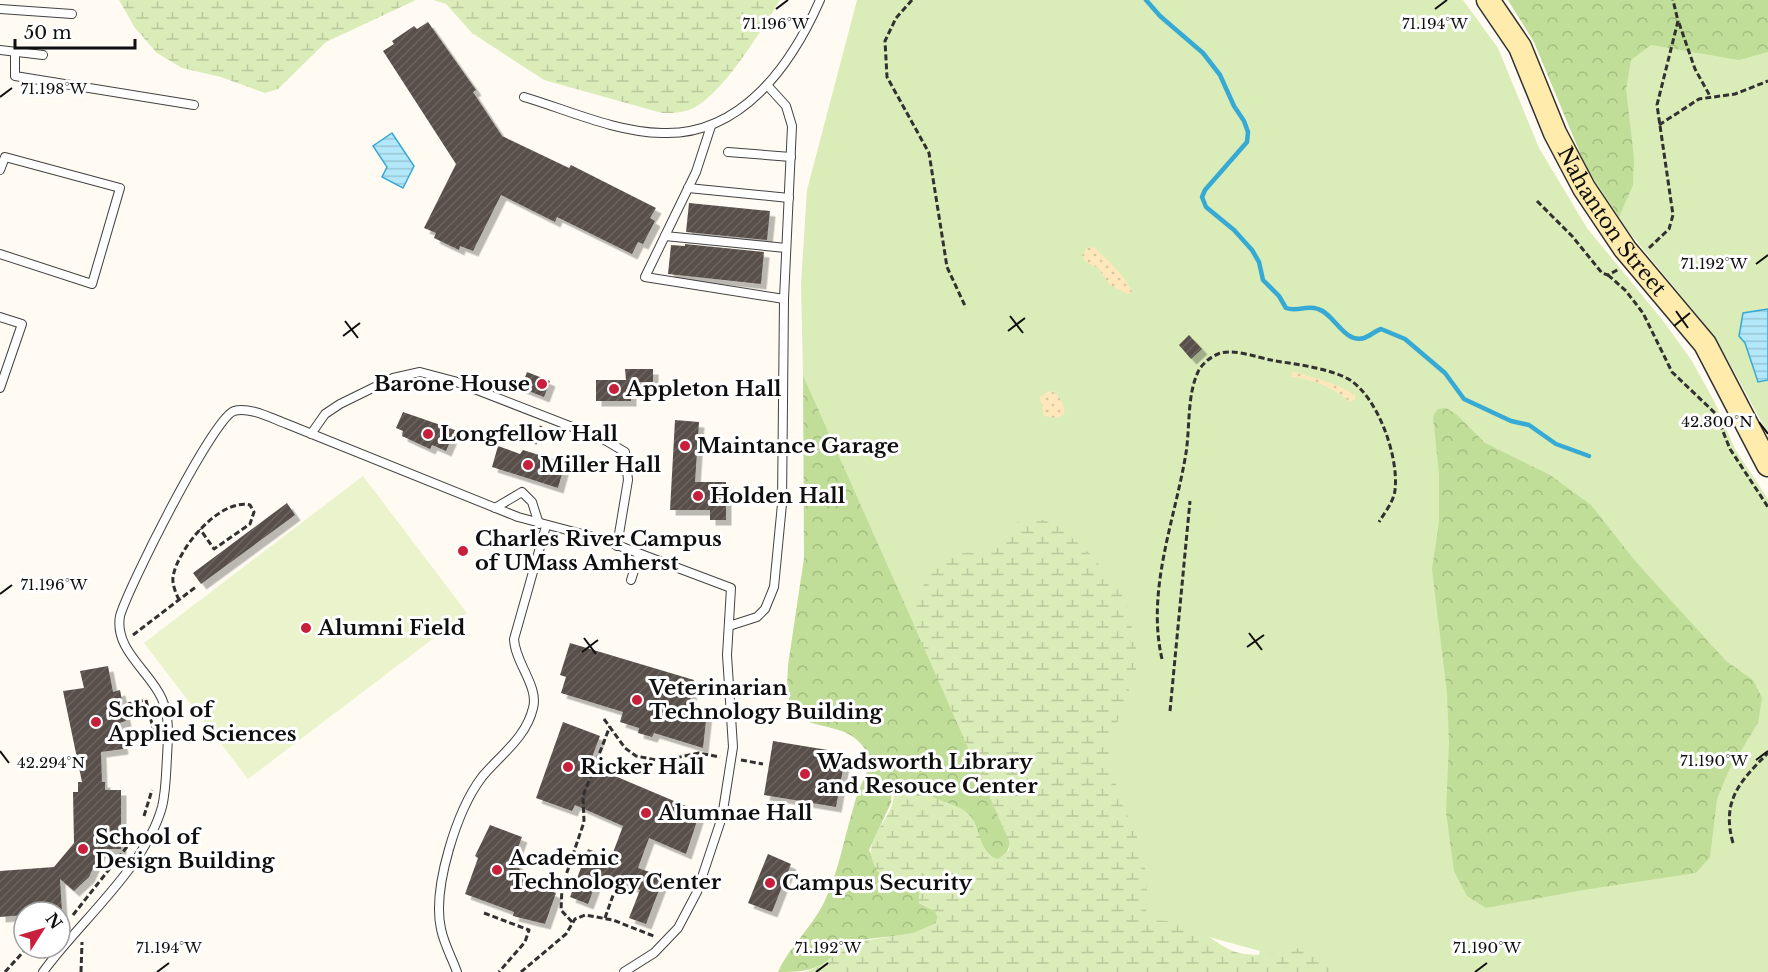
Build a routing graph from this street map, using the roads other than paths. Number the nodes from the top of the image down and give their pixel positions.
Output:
1 (820, 0) edge
2 (1488, 0) edge
3 (0, 9) edge
4 (72, 14) dead end
5 (0, 50) edge
6 (15, 52) junction
7 (43, 55) dead end
8 (767, 85) junction
9 (524, 97) dead end
10 (194, 105) dead end
11 (711, 126) junction
12 (728, 152) dead end
13 (791, 157) junction
14 (0, 170) edge
15 (688, 188) junction
16 (789, 198) junction
17 (665, 236) junction
18 (786, 248) junction
19 (0, 254) edge
20 (783, 299) junction
21 (0, 317) edge
22 (0, 388) edge
23 (311, 434) junction
24 (1768, 465) edge
25 (495, 508) junction
26 (543, 525) junction
27 (617, 546) junction
28 (639, 555) junction
29 (631, 580) dead end
30 (729, 626) junction
31 (42, 972) edge
32 (457, 972) edge
33 (624, 972) edge

1 - 8 lane
2 - 24 main road, Nahanton Street
3 - 4 lane
5 - 6 lane
6 - 7 lane
6 - 10 lane
8 - 11 lane
8 - 13 lane
9 - 11 lane
11 - 15 lane
12 - 13 lane
13 - 16 lane
14 - 19 lane
15 - 16 lane
15 - 17 lane
16 - 18 lane
17 - 18 lane
17 - 20 lane
18 - 20 lane
20 - 30 lane
21 - 22 lane
23 - 25 lane
23 - 27 lane
23 - 31 lane
25 - 26 lane
25 - 26 lane
26 - 27 lane
26 - 32 lane
27 - 28 lane
28 - 29 lane
28 - 30 lane
30 - 33 lane

